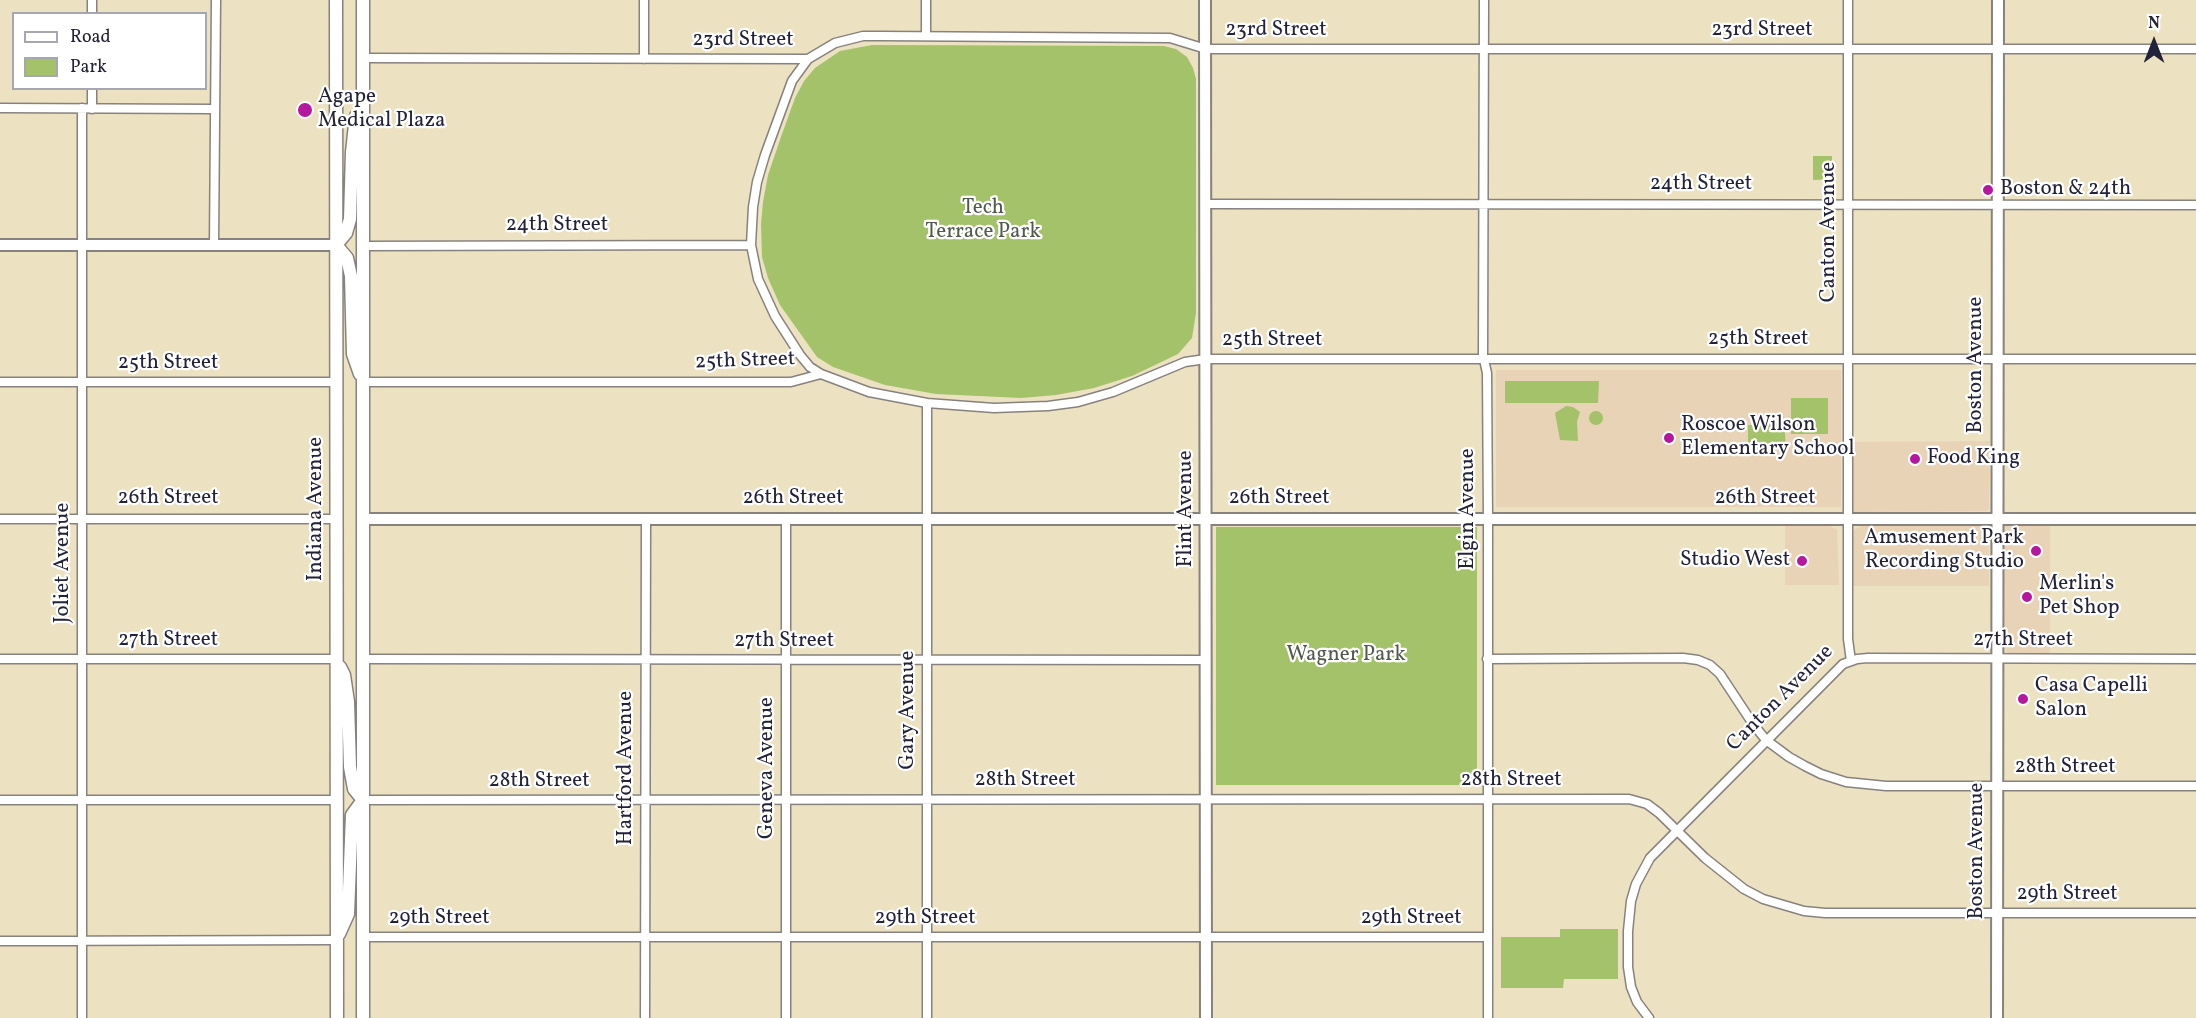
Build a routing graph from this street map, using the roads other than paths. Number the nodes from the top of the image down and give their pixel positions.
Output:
1 (216, 0) edge
2 (336, 0) edge
3 (347, 0) edge
4 (363, 0) edge
5 (644, 0) edge
6 (927, 0) edge
7 (1205, 0) edge
8 (1484, 0) edge
9 (1848, 0) edge
10 (1998, 0) edge
11 (336, 27) junction
12 (927, 36) junction
13 (1206, 49) junction
14 (1484, 49) junction
15 (1848, 49) junction
16 (1998, 49) junction
17 (2196, 49) edge
18 (363, 58) junction
19 (644, 58) junction
20 (808, 59) junction
21 (92, 90) edge
22 (0, 108) edge
23 (82, 108) junction
24 (92, 109) junction
25 (214, 109) junction
26 (1205, 204) junction
27 (1483, 204) junction
28 (1848, 205) junction
29 (1997, 205) junction
30 (2196, 205) edge
31 (214, 244) junction
32 (336, 244) junction
33 (0, 245) edge
34 (81, 245) junction
35 (751, 245) junction
36 (363, 246) junction
37 (1485, 358) junction
38 (1848, 358) junction
39 (1997, 358) junction
40 (2196, 358) edge
41 (1206, 359) junction
42 (821, 374) junction
43 (0, 382) edge
44 (81, 382) junction
45 (336, 382) junction
46 (363, 382) junction
47 (927, 403) junction
48 (0, 519) edge
49 (82, 519) junction
50 (336, 519) junction
51 (363, 519) junction
52 (646, 519) junction
53 (786, 519) junction
54 (927, 519) junction
55 (1206, 519) junction
56 (1488, 519) junction
57 (1849, 519) junction
58 (1997, 519) junction
59 (2196, 519) edge
60 (0, 659) edge
61 (82, 659) junction
62 (336, 659) junction
63 (363, 659) junction
64 (1487, 659) junction
65 (1997, 659) junction
66 (2196, 659) edge
67 (645, 660) junction
68 (786, 660) junction
69 (927, 660) junction
70 (1206, 660) junction
71 (1851, 660) junction
72 (1766, 740) junction
73 (1997, 786) junction
74 (2196, 786) edge
75 (1206, 799) junction
76 (1487, 799) junction
77 (0, 800) edge
78 (82, 800) junction
79 (336, 800) junction
80 (363, 800) junction
81 (645, 800) junction
82 (787, 800) junction
83 (927, 800) junction
84 (1677, 830) junction
85 (1997, 913) junction
86 (2196, 913) edge
87 (363, 937) junction
88 (645, 937) junction
89 (787, 937) junction
90 (927, 937) junction
91 (1206, 937) junction
92 (1488, 937) junction
93 (337, 940) junction
94 (0, 941) edge
95 (82, 941) junction
96 (82, 1018) edge
97 (337, 1018) edge
98 (363, 1018) edge
99 (645, 1018) edge
100 (786, 1018) edge
101 (927, 1018) edge
102 (1206, 1018) edge
103 (1488, 1018) edge
104 (1649, 1018) edge
105 (1997, 1018) edge

1 - 25 street
2 - 11 main road, Indiana Avenue
3 - 11 main road
4 - 18 main road
5 - 19 street
6 - 12 street
7 - 13 street, Flint Avenue
8 - 14 street, Elgin Avenue
9 - 15 street, Canton Avenue
10 - 16 street, Boston Avenue
11 - 32 main road, Indiana Avenue
12 - 13 street, 23rd Street
12 - 20 street, 23rd Street
13 - 14 street, 23rd Street
13 - 26 street, Flint Avenue
14 - 15 street, 23rd Street
14 - 27 street, Elgin Avenue
15 - 16 street, 23rd Street
15 - 28 street, Canton Avenue
16 - 17 street, 23rd Street
16 - 29 street, Boston Avenue
18 - 19 street, 23rd Street
18 - 32 main road
18 - 36 main road
19 - 20 street, 23rd Street
20 - 35 street
21 - 24 street
22 - 23 street
23 - 24 street
23 - 34 street, Joliet Avenue
24 - 25 street
25 - 31 street
26 - 27 street, 24th Street
26 - 41 street, Flint Avenue
27 - 28 street, 24th Street
27 - 37 street, Elgin Avenue
28 - 29 street, 24th Street
28 - 38 street, Canton Avenue
29 - 30 street, 24th Street
29 - 39 street, Boston Avenue
31 - 32 street
31 - 34 street
32 - 45 main road, Indiana Avenue
32 - 46 main road
33 - 34 street
34 - 44 street, Joliet Avenue
35 - 36 street, 24th Street
35 - 42 street
36 - 46 main road
37 - 38 street, 25th Street
37 - 41 street, 25th Street
37 - 56 street, Elgin Avenue
38 - 39 street, 25th Street
38 - 57 street, Canton Avenue
39 - 40 street, 25th Street
39 - 58 street, Boston Avenue
41 - 47 street, 25th Street
41 - 55 street, Flint Avenue
42 - 46 street, 25th Street
42 - 47 street, 25th Street
43 - 44 street, 25th Street
44 - 45 street, 25th Street
44 - 49 street, Joliet Avenue
45 - 50 main road, Indiana Avenue
46 - 51 main road
47 - 54 street, Gary Avenue
48 - 49 street, 26th Street
49 - 50 street, 26th Street
49 - 61 street, Joliet Avenue
50 - 62 main road, Indiana Avenue
51 - 52 street, 26th Street
51 - 63 main road
52 - 53 street, 26th Street
52 - 67 street, Hartford Avenue
53 - 54 street, 26th Street
53 - 68 street, Geneva Avenue
54 - 55 street, 26th Street
54 - 69 street, Gary Avenue
55 - 56 street, 26th Street
55 - 70 street, Flint Avenue
56 - 57 street, 26th Street
56 - 64 street, Elgin Avenue
57 - 58 street, 26th Street
57 - 71 street, Canton Avenue
58 - 59 street, 26th Street
58 - 65 street, Boston Avenue
60 - 61 street, 27th Street
61 - 62 street, 27th Street
61 - 78 street, Joliet Avenue
62 - 79 main road, Indiana Avenue
62 - 80 main road
63 - 67 street, 27th Street
63 - 80 main road
64 - 72 street
64 - 76 street, Elgin Avenue
65 - 66 street, 27th Street
65 - 71 street, 27th Street
65 - 73 street, Boston Avenue
67 - 68 street, 27th Street
67 - 81 street, Hartford Avenue
68 - 69 street, 27th Street
68 - 82 street, Geneva Avenue
69 - 70 street, 27th Street
69 - 83 street, Gary Avenue
70 - 75 street, Flint Avenue
71 - 72 street, Canton Avenue
72 - 73 street, 28th Street
72 - 84 street, Canton Avenue
73 - 74 street, 28th Street
73 - 85 street, Boston Avenue
75 - 76 street, 28th Street
75 - 83 street, 28th Street
75 - 91 street, Flint Avenue
76 - 84 street, 28th Street
76 - 92 street, Elgin Avenue
77 - 78 street
78 - 79 street
78 - 95 street, Joliet Avenue
79 - 93 main road, Indiana Avenue
80 - 81 street, 28th Street
80 - 87 main road
80 - 93 main road
81 - 82 street, 28th Street
81 - 88 street, Hartford Avenue
82 - 83 street, 28th Street
82 - 89 street, Geneva Avenue
83 - 90 street, Gary Avenue
84 - 85 street, 29th Street
84 - 104 street, Canton Avenue
85 - 86 street, 29th Street
85 - 105 street, Boston Avenue
87 - 88 street, 29th Street
87 - 98 main road
88 - 89 street, 29th Street
88 - 99 street, Hartford Avenue
89 - 90 street, 29th Street
89 - 100 street, Geneva Avenue
90 - 91 street, 29th Street
90 - 101 street, Gary Avenue
91 - 92 street, 29th Street
91 - 102 street, Flint Avenue
92 - 103 street, Elgin Avenue
93 - 95 street
93 - 97 main road, Indiana Avenue
94 - 95 street
95 - 96 street, Joliet Avenue

